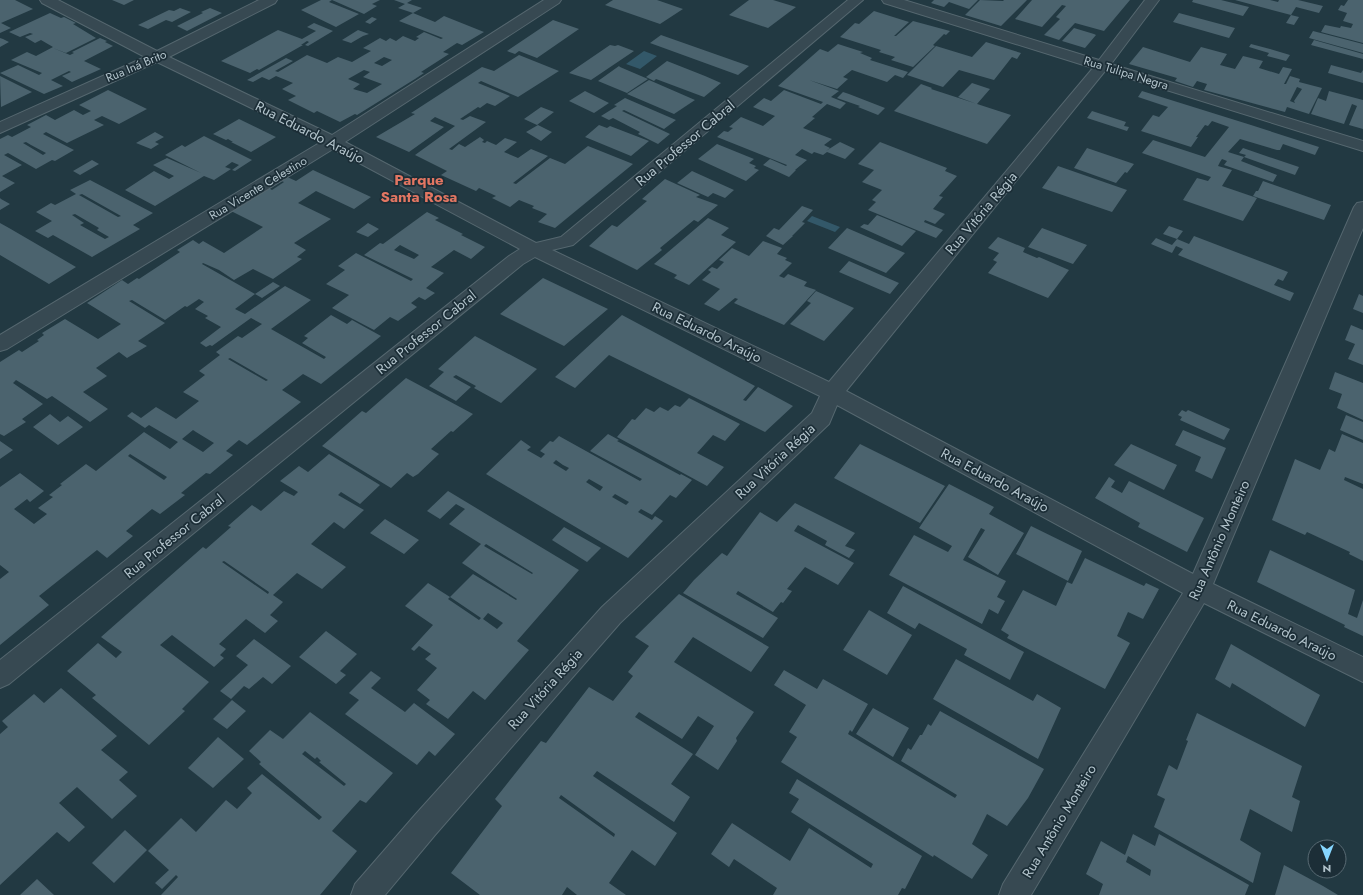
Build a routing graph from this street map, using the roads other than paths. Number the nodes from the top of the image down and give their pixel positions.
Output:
1 (47, 0) edge
2 (270, 0) edge
3 (554, 0) edge
4 (856, 0) edge
5 (889, 0) edge
6 (1152, 0) edge
7 (157, 57) junction
8 (1102, 66) junction
9 (0, 128) edge
10 (333, 142) junction
11 (1363, 146) edge
12 (1363, 207) edge
13 (534, 249) junction
14 (0, 344) edge
15 (832, 393) junction
16 (1199, 589) junction
17 (1363, 670) edge
18 (0, 676) edge
19 (366, 895) edge
20 (1014, 895) edge

1 - 7 street, Rua Eduardo Araújo
2 - 7 street, Rua Iná Brito
3 - 10 street, Rua Vicente Celestino
4 - 13 street, Rua Professor Cabral
5 - 8 street, Rua Tulipa Negra
6 - 8 street, Rua Vitória Régia
7 - 9 street, Rua Iná Brito
7 - 10 street, Rua Eduardo Araújo
8 - 11 street, Rua Tulipa Negra
8 - 15 street, Rua Vitória Régia
10 - 13 street, Rua Eduardo Araújo
10 - 14 street, Rua Vicente Celestino
12 - 16 street, Rua Antônio Monteiro
13 - 15 street, Rua Eduardo Araújo
13 - 18 street, Rua Professor Cabral
15 - 16 street, Rua Eduardo Araújo
15 - 19 street, Rua Vitória Régia
16 - 17 street, Rua Eduardo Araújo
16 - 20 street, Rua Antônio Monteiro

